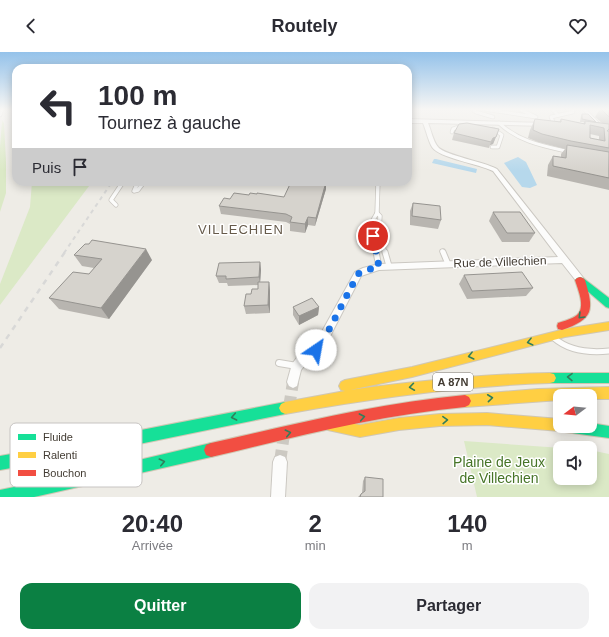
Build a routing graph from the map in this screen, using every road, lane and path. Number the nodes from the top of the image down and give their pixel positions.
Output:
1 (428, 130) edge
2 (454, 130) edge
3 (494, 130) edge
4 (506, 130) edge
5 (452, 132) dead end
6 (492, 148) edge
7 (572, 152) edge
8 (120, 186) edge
9 (136, 186) edge
10 (141, 186) edge
11 (378, 186) edge
12 (116, 205) dead end
13 (377, 213) junction
14 (442, 251) dead end
15 (564, 260) junction
16 (448, 264) junction
17 (389, 266) junction
18 (379, 267) junction
19 (580, 280) junction
20 (609, 304) edge
21 (609, 326) edge
22 (551, 337) junction
23 (609, 351) edge
24 (279, 363) dead end
25 (298, 366) junction
26 (609, 378) edge
27 (293, 382) tunnel mouth
28 (333, 388) dead end
29 (318, 391) dead end
30 (609, 393) edge
31 (299, 405) junction
32 (553, 424) edge
33 (324, 425) junction
34 (597, 430) edge
35 (609, 432) edge
36 (142, 438) edge
37 (10, 461) edge
38 (280, 462) tunnel mouth
39 (0, 463) edge
40 (142, 468) edge
41 (57, 487) edge
42 (0, 497) edge
43 (278, 497) edge

1 - 15 street, Rue de Villechien
2 - 5 lane
3 - 6 lane
4 - 7 lane
8 - 12 lane
9 - 10 lane
11 - 13 lane
13 - 17 lane
13 - 18 lane
14 - 16 lane
15 - 16 street, Rue de Villechien
15 - 19 street
16 - 17 street, Rue de Villechien
17 - 18 street, Rue de Villechien
18 - 25 street, Rue de Villechien
19 - 20 main road
19 -> 22 main road
21 - 22 main road
22 - 23 lane
22 -> 28 main road
24 - 25 lane
25 - 27 street, Rue de Villechien
26 -> 31 main road, A 87N
29 - 31 main road
33 -> 30 main road, A 87N
31 -> 36 main road, A 87N
33 -> 32 main road
40 -> 33 main road, A 87N
34 - 35 main road
37 -> 39 main road, A 87N
38 - 43 street
42 -> 41 main road, A 87N

